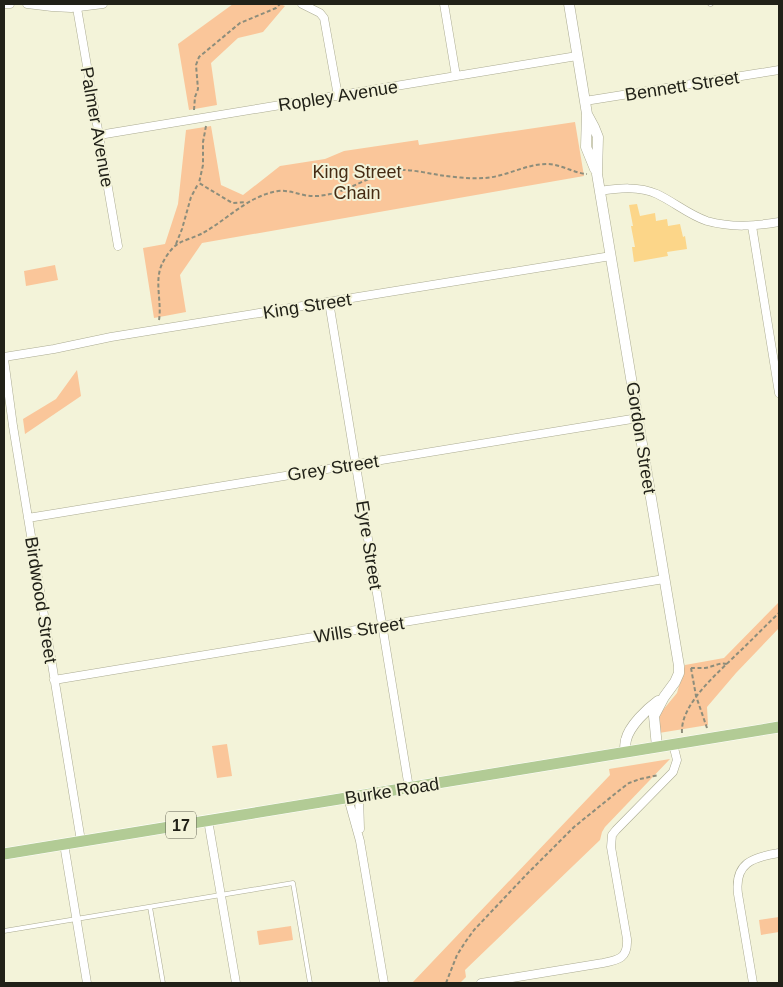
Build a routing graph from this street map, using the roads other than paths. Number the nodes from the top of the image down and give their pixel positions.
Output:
1 (4, 4) edge
2 (10, 4) edge
3 (27, 4) edge
4 (103, 4) edge
5 (302, 4) edge
6 (444, 4) edge
7 (569, 4) edge
8 (77, 8) junction
9 (577, 56) junction
10 (779, 70) edge
11 (456, 76) junction
12 (338, 96) junction
13 (585, 101) junction
14 (99, 134) junction
15 (600, 191) junction
16 (779, 222) edge
17 (752, 226) junction
18 (118, 246) dead end
19 (611, 256) junction
20 (329, 302) junction
21 (4, 358) edge
22 (779, 394) edge
23 (638, 418) junction
24 (356, 464) junction
25 (28, 518) junction
26 (664, 579) junction
27 (382, 626) junction
28 (54, 680) junction
29 (664, 698) junction
30 (779, 727) edge
31 (678, 744) junction
32 (657, 747) junction
33 (625, 752) junction
34 (409, 788) junction
35 (353, 797) junction
36 (208, 820) junction
37 (80, 842) junction
38 (64, 844) junction
39 (779, 853) edge
40 (4, 854) edge
41 (221, 895) junction
42 (150, 907) junction
43 (76, 919) junction
44 (4, 931) edge
45 (87, 983) edge
46 (163, 983) edge
47 (236, 983) edge
48 (310, 983) edge
49 (384, 983) edge
50 (481, 983) edge
51 (753, 983) edge

1 - 2 street
3 - 8 street
4 - 8 street
5 - 12 street
6 - 11 street
7 - 9 street, Gordon Street
8 - 14 street, Palmer Avenue
9 - 11 street, Ropley Avenue
9 - 13 street, Gordon Street
10 - 13 street, Bennett Street
11 - 12 street, Ropley Avenue
12 - 14 street, Ropley Avenue
13 - 15 street, Gordon Street
14 - 18 street, Palmer Avenue
15 - 17 street
15 - 19 street, Gordon Street
16 - 17 street
17 - 22 street
19 - 20 street, King Street
19 - 23 street, Gordon Street
20 - 21 street, King Street
20 - 24 street, Eyre Street
21 - 25 street, Birdwood Street
23 - 24 street, Grey Street
23 - 26 street, Gordon Street
24 - 25 street, Grey Street
24 - 27 street, Eyre Street
25 - 28 street, Birdwood Street
26 - 27 street, Wills Street
26 - 29 street, Gordon Street
27 - 28 street, Wills Street
27 - 34 street, Eyre Street
28 - 37 street, Birdwood Street
29 - 32 street
29 - 33 street
30 - 31 main road, Burke Road / 17
31 - 32 main road, Burke Road / 17
31 - 50 street
32 - 33 main road, Burke Road / 17
33 - 34 main road, Burke Road / 17
34 - 35 main road, Burke Road / 17
35 - 36 main road, Burke Road / 17
35 - 49 street
36 - 37 main road, Burke Road / 17
36 - 41 street
37 - 38 main road, Burke Road / 17
38 - 40 main road, Burke Road / 17
38 - 43 street
39 - 51 street
41 - 42 lane
41 - 47 street
41 - 48 lane
42 - 43 lane
42 - 46 lane
43 - 44 lane
43 - 45 street

